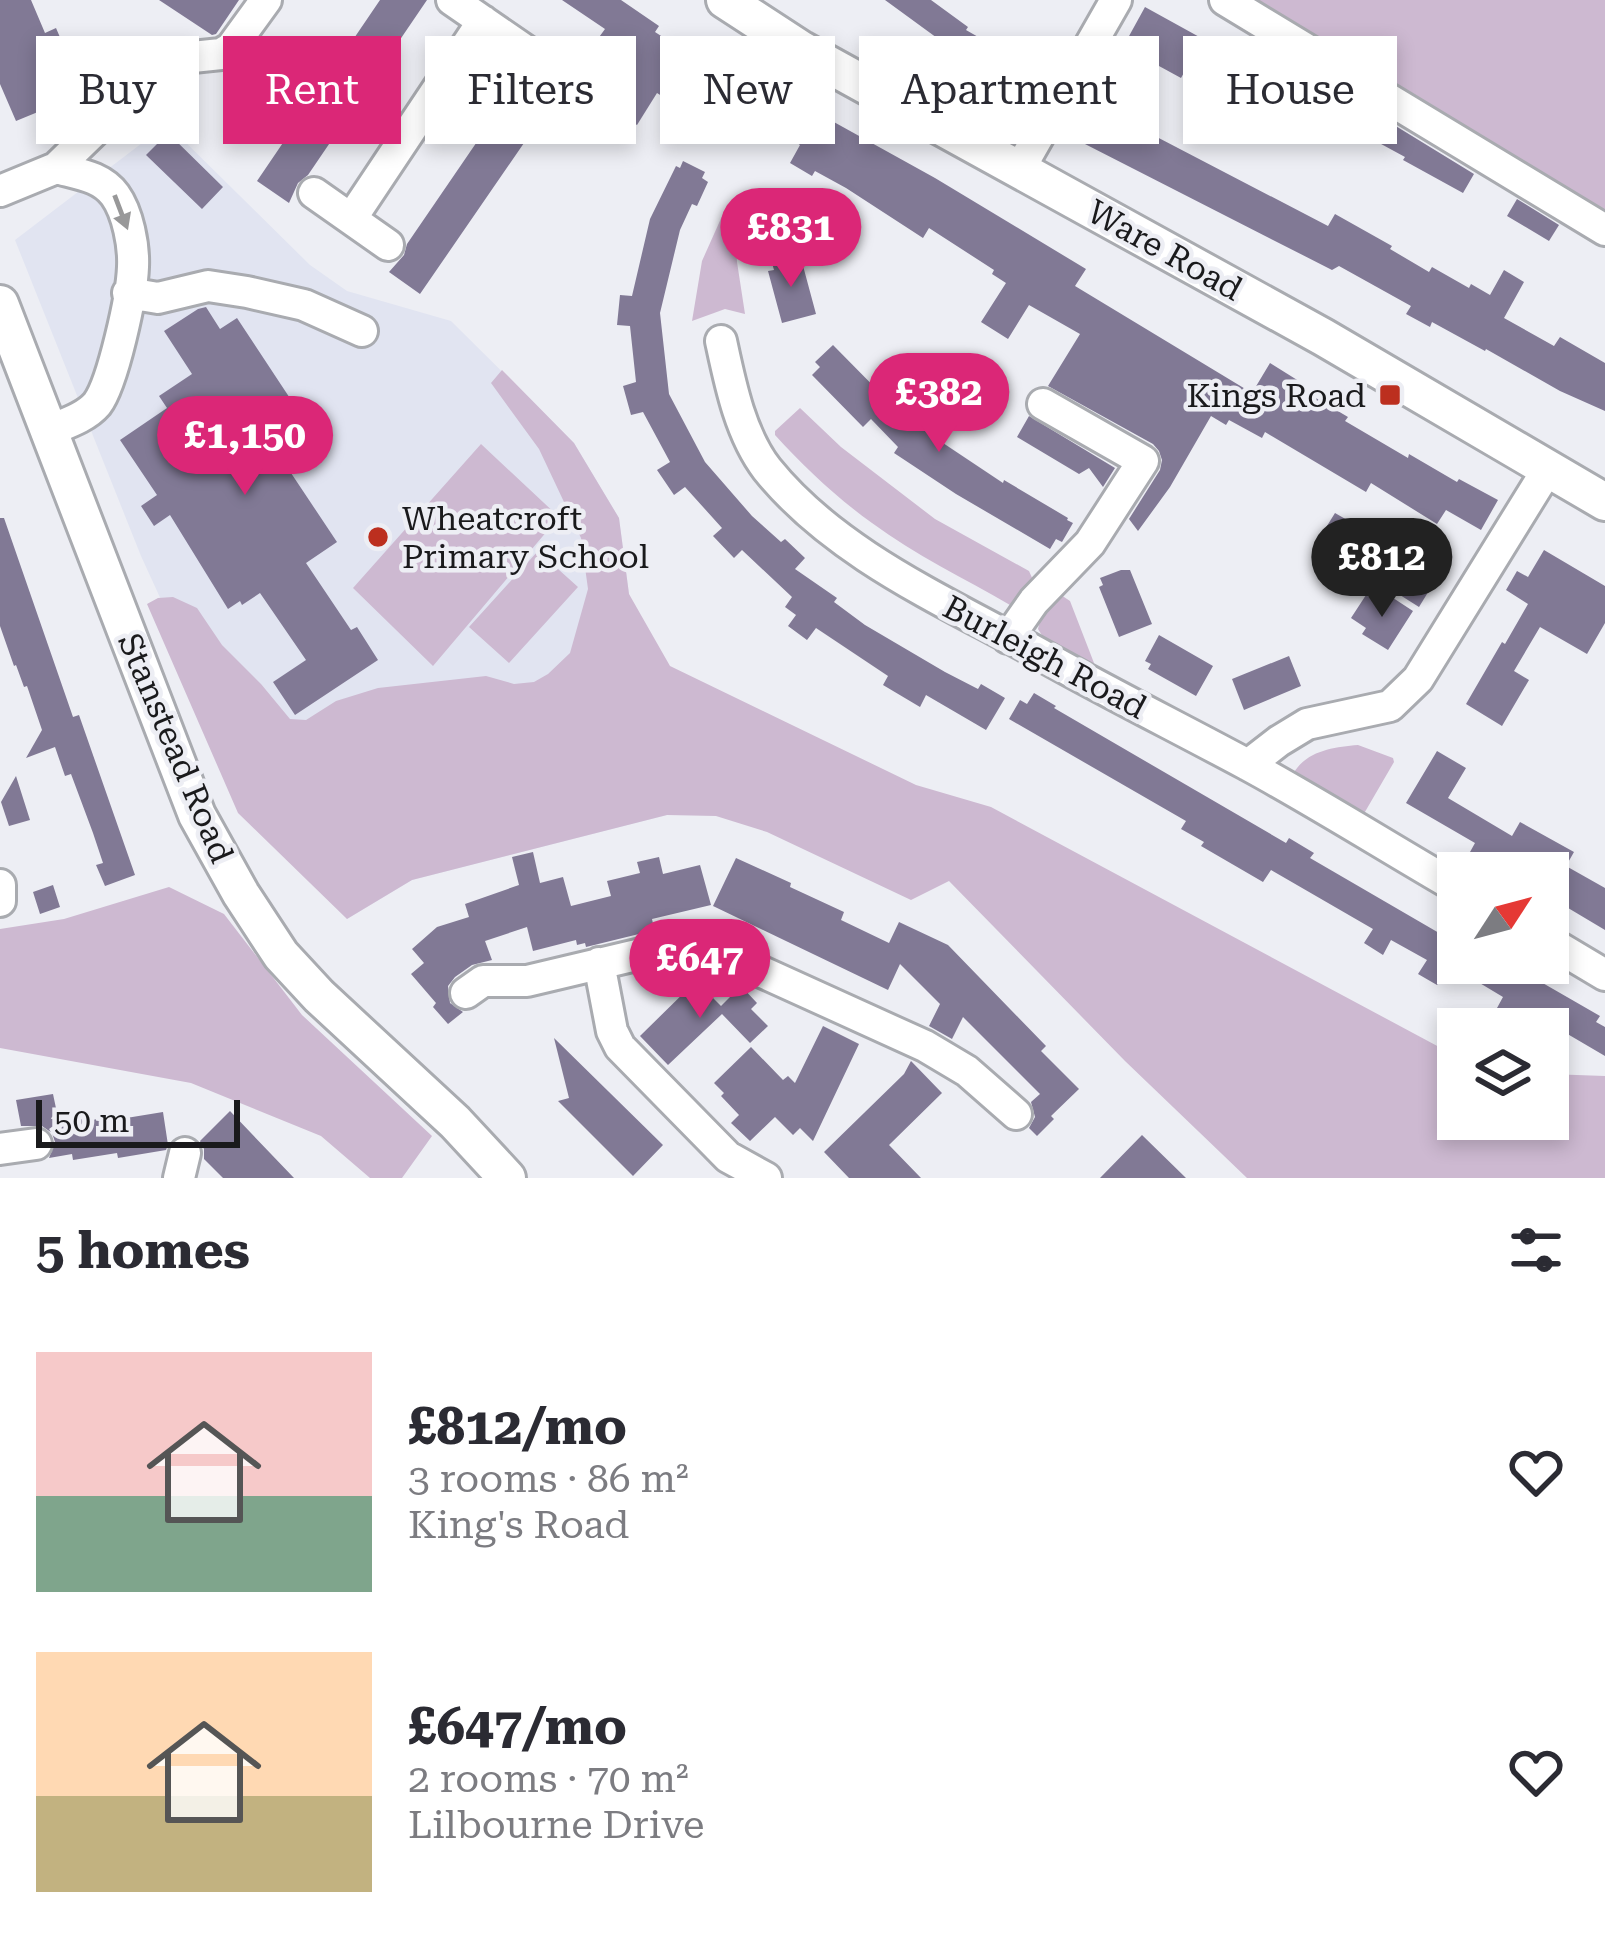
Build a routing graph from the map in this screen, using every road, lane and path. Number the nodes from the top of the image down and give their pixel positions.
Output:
1 (266, 0) edge
2 (452, 0) edge
3 (725, 0) edge
4 (1116, 0) edge
5 (1226, 0) edge
6 (483, 20) junction
7 (506, 36) edge
8 (56, 169) junction
9 (1019, 170) junction
10 (0, 191) edge
11 (314, 193) dead end
12 (351, 219) junction
13 (1605, 230) edge
14 (388, 245) dead end
15 (128, 293) junction
16 (0, 304) edge
17 (362, 331) dead end
18 (721, 341) dead end
19 (1042, 404) dead end
20 (48, 431) junction
21 (1549, 467) junction
22 (1605, 502) edge
23 (1008, 638) junction
24 (1248, 765) junction
25 (1437, 876) edge
26 (0, 885) edge
27 (0, 901) edge
28 (1569, 954) edge
29 (599, 963) junction
30 (1605, 975) edge
31 (466, 993) dead end
32 (1016, 1114) dead end
33 (36, 1144) dead end
34 (0, 1149) edge
35 (507, 1178) edge
36 (766, 1178) edge

1 - 8 street
2 - 6 street
3 - 9 main road, Ware Road
4 - 9 street
5 - 13 street
6 - 7 street
6 - 12 street
8 - 10 street
8 -> 15 street
9 - 21 main road, Ware Road
11 - 12 street
12 - 14 street
15 - 17 street
15 - 20 street
16 - 20 main road, Stanstead Road
18 - 23 street, Burleigh Road
19 - 23 street
20 - 35 main road, Stanstead Road
21 - 22 main road, Ware Road
21 - 24 street
23 - 24 street, Burleigh Road
24 - 25 street, Burleigh Road
26 - 27 street
28 - 30 street
29 - 31 street
29 - 32 street
29 - 36 street
33 - 34 street

